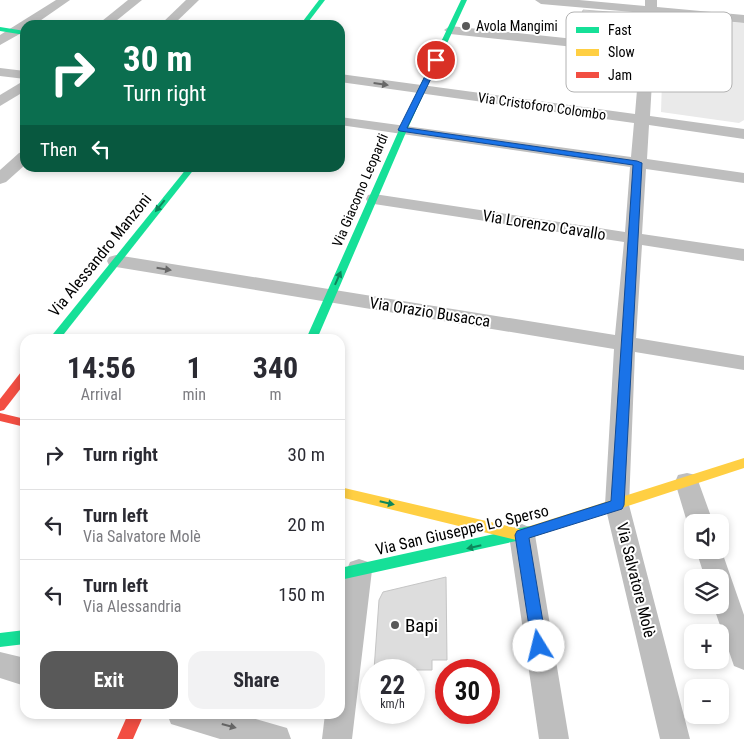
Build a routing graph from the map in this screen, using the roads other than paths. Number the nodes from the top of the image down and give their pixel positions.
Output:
1 (64, 0) edge
2 (136, 0) edge
3 (193, 0) edge
4 (322, 0) edge
5 (464, 0) edge
6 (541, 0) edge
7 (650, 5) edge
8 (697, 12) edge
9 (36, 20) edge
10 (110, 20) edge
11 (171, 20) edge
12 (307, 20) edge
13 (0, 29) edge
14 (450, 30) junction
15 (20, 32) edge
16 (0, 41) edge
17 (566, 42) edge
18 (0, 72) edge
19 (20, 75) edge
20 (345, 79) edge
21 (20, 88) edge
22 (422, 90) junction
23 (643, 92) edge
24 (0, 102) edge
25 (640, 120) junction
26 (345, 122) edge
27 (402, 130) junction
28 (744, 134) edge
29 (20, 161) edge
30 (637, 163) junction
31 (188, 172) edge
32 (744, 178) edge
33 (0, 179) edge
34 (374, 199) junction
35 (633, 238) junction
36 (744, 255) edge
37 (116, 261) junction
38 (330, 296) junction
39 (58, 334) edge
40 (313, 334) edge
41 (625, 344) junction
42 (744, 363) edge
43 (20, 381) edge
44 (0, 406) edge
45 (0, 417) edge
46 (20, 422) edge
47 (744, 463) edge
48 (687, 482) junction
49 (345, 493) edge
50 (617, 505) junction
51 (697, 514) edge
52 (522, 535) junction
53 (350, 572) edge
54 (729, 611) edge
55 (345, 636) edge
56 (20, 637) edge
57 (0, 640) edge
58 (744, 657) edge
59 (0, 665) edge
60 (20, 671) edge
61 (134, 719) edge
62 (201, 719) edge
63 (339, 719) edge
64 (125, 739) edge
65 (276, 739) edge
66 (337, 739) edge
67 (554, 739) edge
68 (675, 739) edge

1 - 9 street
2 - 10 street
3 - 11 street
4 - 12 street
5 - 14 street, Via Giacomo Leopardi
6 - 7 street
7 - 8 street
13 - 15 street
14 - 17 street
14 - 22 street, Via Giacomo Leopardi
15 - 16 street
18 - 19 street
20 -> 22 street, Via Cristoforo Colombo
21 - 24 street
22 - 25 street, Via Cristoforo Colombo
22 - 27 street, Via Giacomo Leopardi
23 - 25 street, Via Salvatore Molè
25 - 28 street, Via Cristoforo Colombo
25 - 30 street, Via Salvatore Molè
26 - 27 street
27 - 30 street
27 - 34 street, Via Giacomo Leopardi
29 - 33 street
30 - 32 street
30 - 35 street, Via Salvatore Molè
31 -> 37 street, Via Alessandro Manzoni
34 - 35 street, Via Lorenzo Cavallo
38 -> 34 street, Via Giacomo Leopardi
35 - 36 street, Via Lorenzo Cavallo
35 - 41 street, Via Salvatore Molè
37 -> 38 street, Via Orazio Busacca
37 - 39 street, Via Alessandro Manzoni
38 - 40 street, Via Giacomo Leopardi
38 - 41 street, Via Orazio Busacca
41 - 42 street, Via Orazio Busacca
41 - 50 street, Via Salvatore Molè
43 - 44 street
45 - 46 street
47 - 48 street, Via San Giuseppe Lo Sperso
48 - 50 street, Via San Giuseppe Lo Sperso
48 - 51 street
49 -> 52 street
50 - 52 street, Via San Giuseppe Lo Sperso
50 - 68 street, Via Salvatore Molè
52 -> 53 street, Via San Giuseppe Lo Sperso
52 - 67 street
53 - 55 street
54 - 58 street
56 - 57 street
59 - 60 street
61 - 64 street
62 -> 65 street
63 - 66 street

